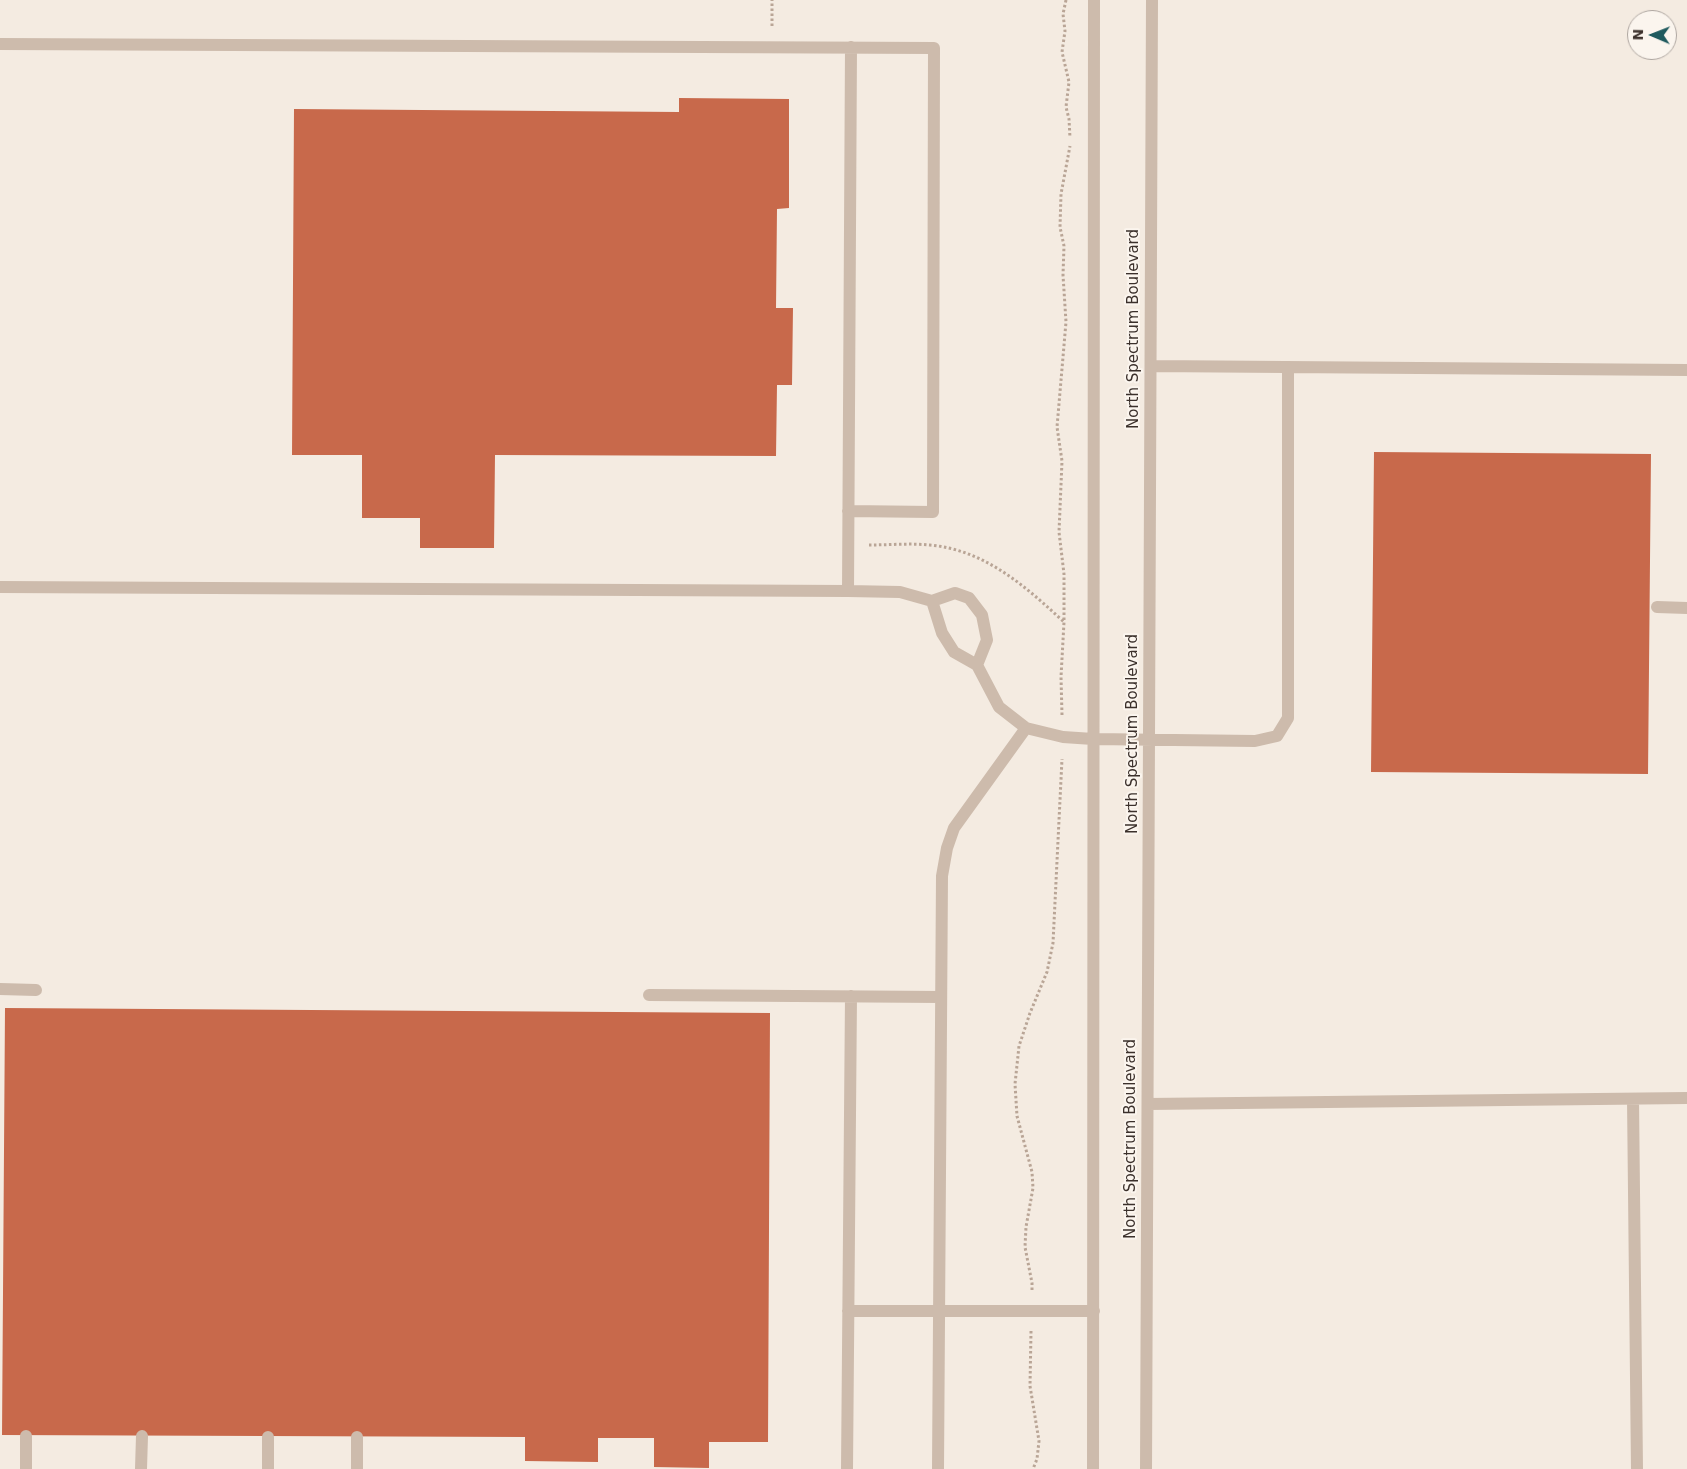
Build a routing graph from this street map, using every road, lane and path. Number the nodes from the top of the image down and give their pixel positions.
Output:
1 (1094, 0) edge
2 (1152, 0) edge
3 (0, 44) edge
4 (851, 47) junction
5 (1150, 366) junction
6 (1288, 367) junction
7 (1687, 370) edge
8 (848, 511) junction
9 (848, 545) junction
10 (0, 588) edge
11 (848, 591) junction
12 (932, 601) junction
13 (1658, 607) dead end
14 (1687, 608) edge
15 (1064, 622) dead end
16 (977, 665) junction
17 (1026, 728) junction
18 (1093, 739) junction
19 (1149, 739) junction
20 (0, 989) edge
21 (36, 990) dead end
22 (649, 994) dead end
23 (850, 996) junction
24 (941, 996) junction
25 (1687, 1098) edge
26 (1633, 1099) junction
27 (1148, 1104) junction
28 (848, 1311) junction
29 (939, 1311) junction
30 (1094, 1312) junction
31 (26, 1436) dead end
32 (142, 1436) dead end
33 (268, 1437) dead end
34 (357, 1437) dead end
35 (26, 1469) edge
36 (141, 1469) edge
37 (268, 1469) edge
38 (357, 1469) edge
39 (847, 1469) edge
40 (938, 1469) edge
41 (1094, 1469) edge
42 (1146, 1469) edge
43 (1637, 1469) edge

1 - 18 street
2 - 5 street, North Spectrum Boulevard
3 - 4 street
4 - 8 street
4 - 8 street
5 - 6 street
5 - 19 street, North Spectrum Boulevard
6 - 7 street
6 - 19 street
8 - 9 street
9 - 11 street
9 - 15 path
10 - 11 street
11 - 12 street
12 - 16 street
12 - 16 street
13 - 14 street
16 - 17 street
17 - 18 street
17 - 24 street
18 - 19 street
18 - 30 street
19 - 27 street, North Spectrum Boulevard
20 - 21 street
22 - 23 street
23 - 24 street
23 - 28 street
24 - 29 street
25 - 26 street
26 - 27 street
26 - 43 street
27 - 42 street, North Spectrum Boulevard
28 - 29 street
28 - 39 street
29 - 30 street
29 - 40 street
30 - 41 street
31 - 35 street
32 - 36 street
33 - 37 street
34 - 38 street

